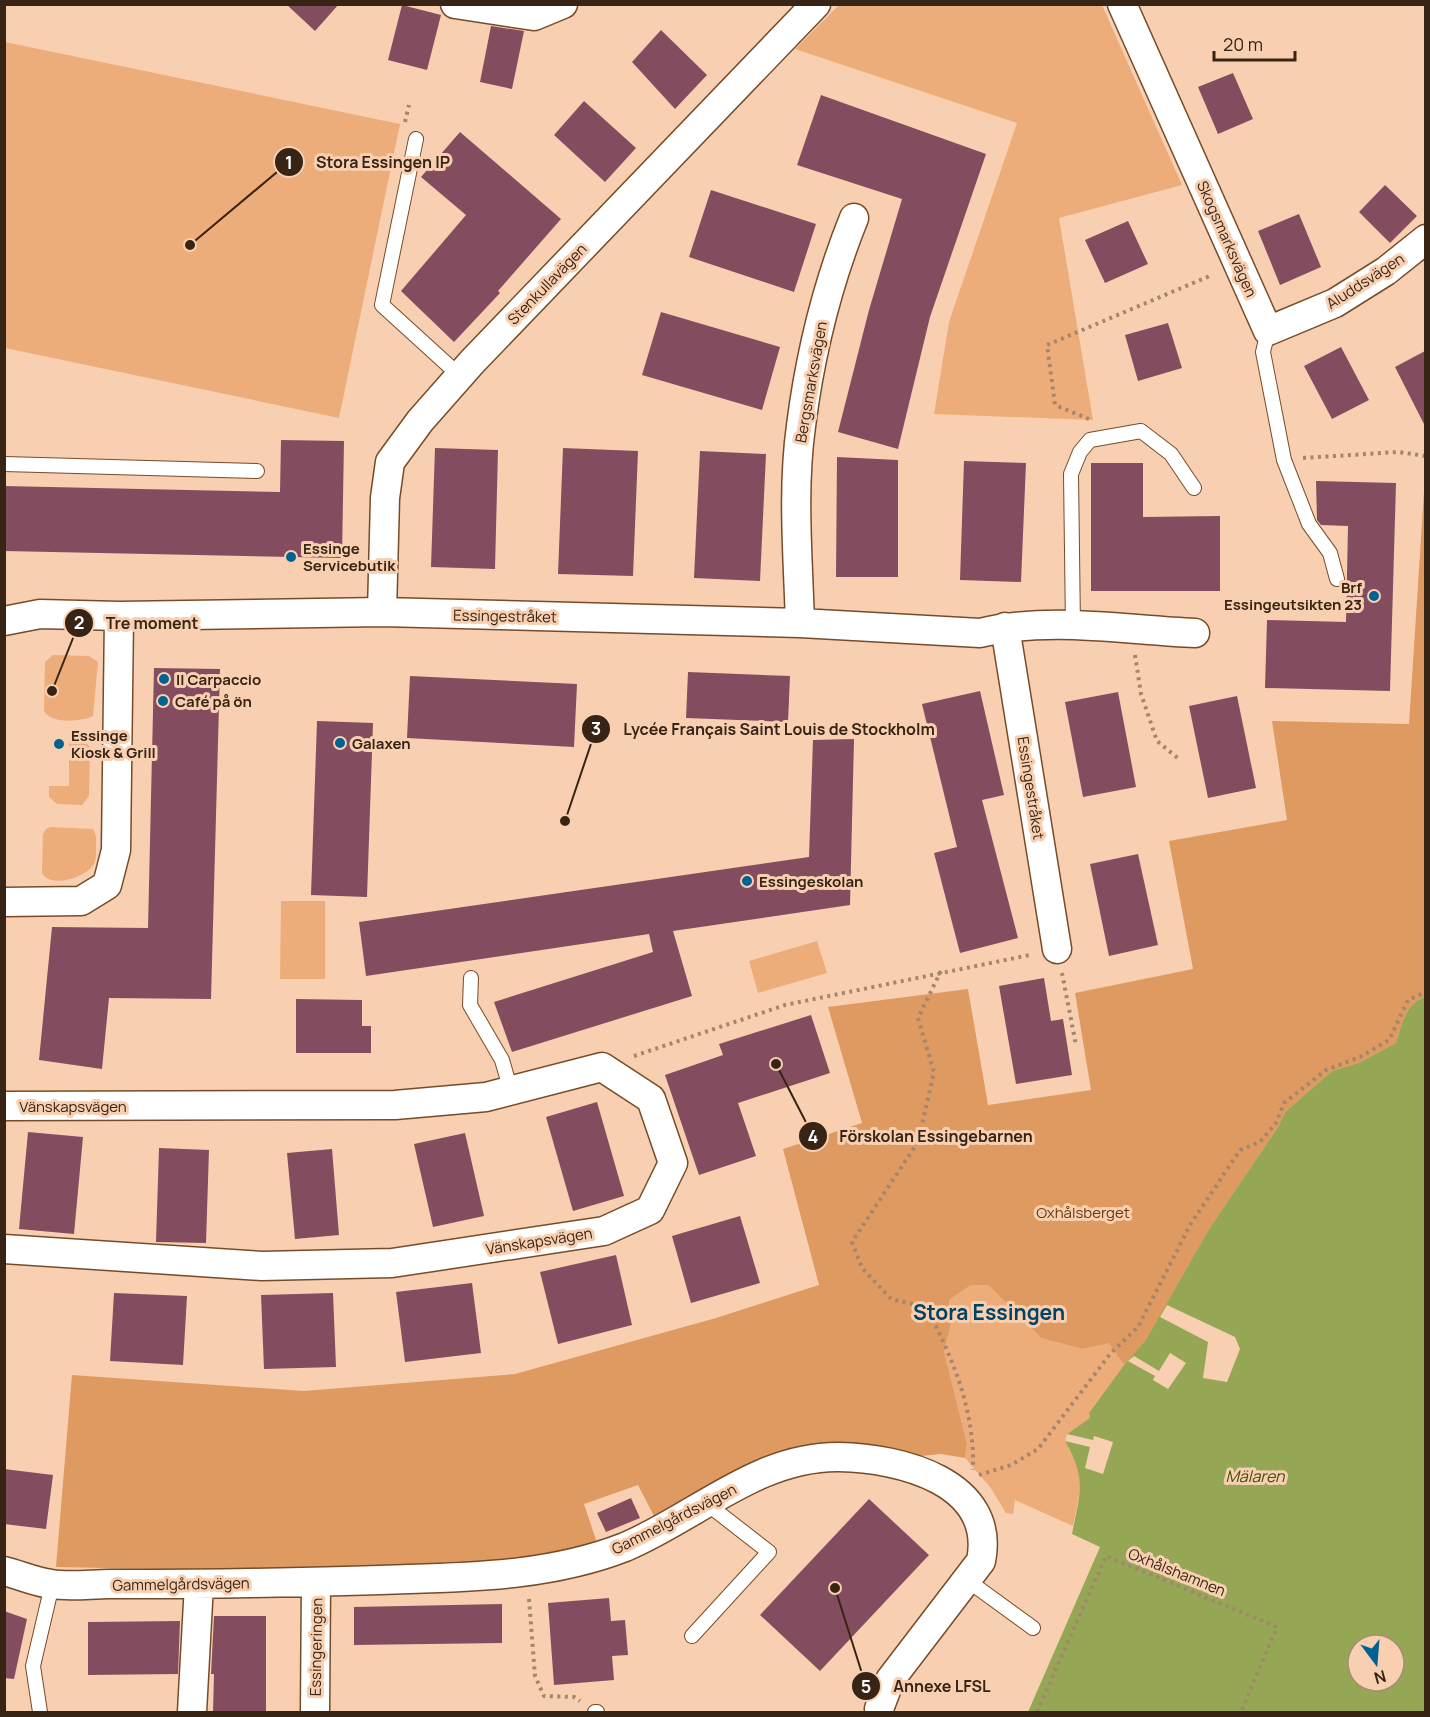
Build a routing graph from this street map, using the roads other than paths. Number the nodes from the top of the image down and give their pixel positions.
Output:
1 (454, 4) edge
2 (563, 4) edge
3 (816, 4) edge
4 (1122, 4) edge
5 (416, 139) dead end
6 (854, 218) dead end
7 (1425, 238) edge
8 (1268, 331) junction
9 (460, 376) junction
10 (4, 464) edge
11 (257, 471) dead end
12 (1194, 488) dead end
13 (1337, 579) dead end
14 (382, 612) junction
15 (119, 616) junction
16 (4, 621) edge
17 (800, 623) junction
18 (1005, 627) junction
19 (1073, 627) junction
20 (1195, 633) dead end
21 (4, 902) edge
22 (1057, 949) road end
23 (471, 978) dead end
24 (511, 1090) junction
25 (4, 1106) edge
26 (4, 1249) edge
27 (706, 1503) junction
28 (4, 1571) edge
29 (967, 1580) junction
30 (316, 1582) junction
31 (199, 1584) junction
32 (52, 1585) junction
33 (1033, 1628) dead end
34 (692, 1636) dead end
35 (874, 1711) edge
36 (40, 1713) edge
37 (192, 1713) edge
38 (315, 1713) edge

1 - 2 street
3 - 9 street, Stenkullavägen
4 - 8 street, Skogsmarksvägen
5 - 9 lane
6 - 17 street, Bergsmarksvägen
7 - 8 street, Aluddsvägen
8 - 13 lane
9 - 14 street, Stenkullavägen
10 - 11 lane
12 - 19 lane
14 - 15 street, Essingestråket
14 - 17 street, Essingestråket
15 - 16 street, Essingestråket
15 - 21 street
17 - 18 street, Essingestråket
18 - 19 street, Essingestråket
18 - 22 street, Essingestråket
19 - 20 street, Essingestråket
23 - 24 lane
24 - 25 street, Vänskapsvägen
24 - 26 street, Vänskapsvägen
27 - 29 street, Gammelgårdsvägen
27 - 30 street, Gammelgårdsvägen
27 - 34 lane
28 - 32 street, Gammelgårdsvägen
29 - 33 lane
29 - 35 street, Gammelgårdsvägen
30 - 31 street, Gammelgårdsvägen
30 - 38 street, Essingeringen
31 - 32 street, Gammelgårdsvägen
31 - 37 street
32 - 36 lane

